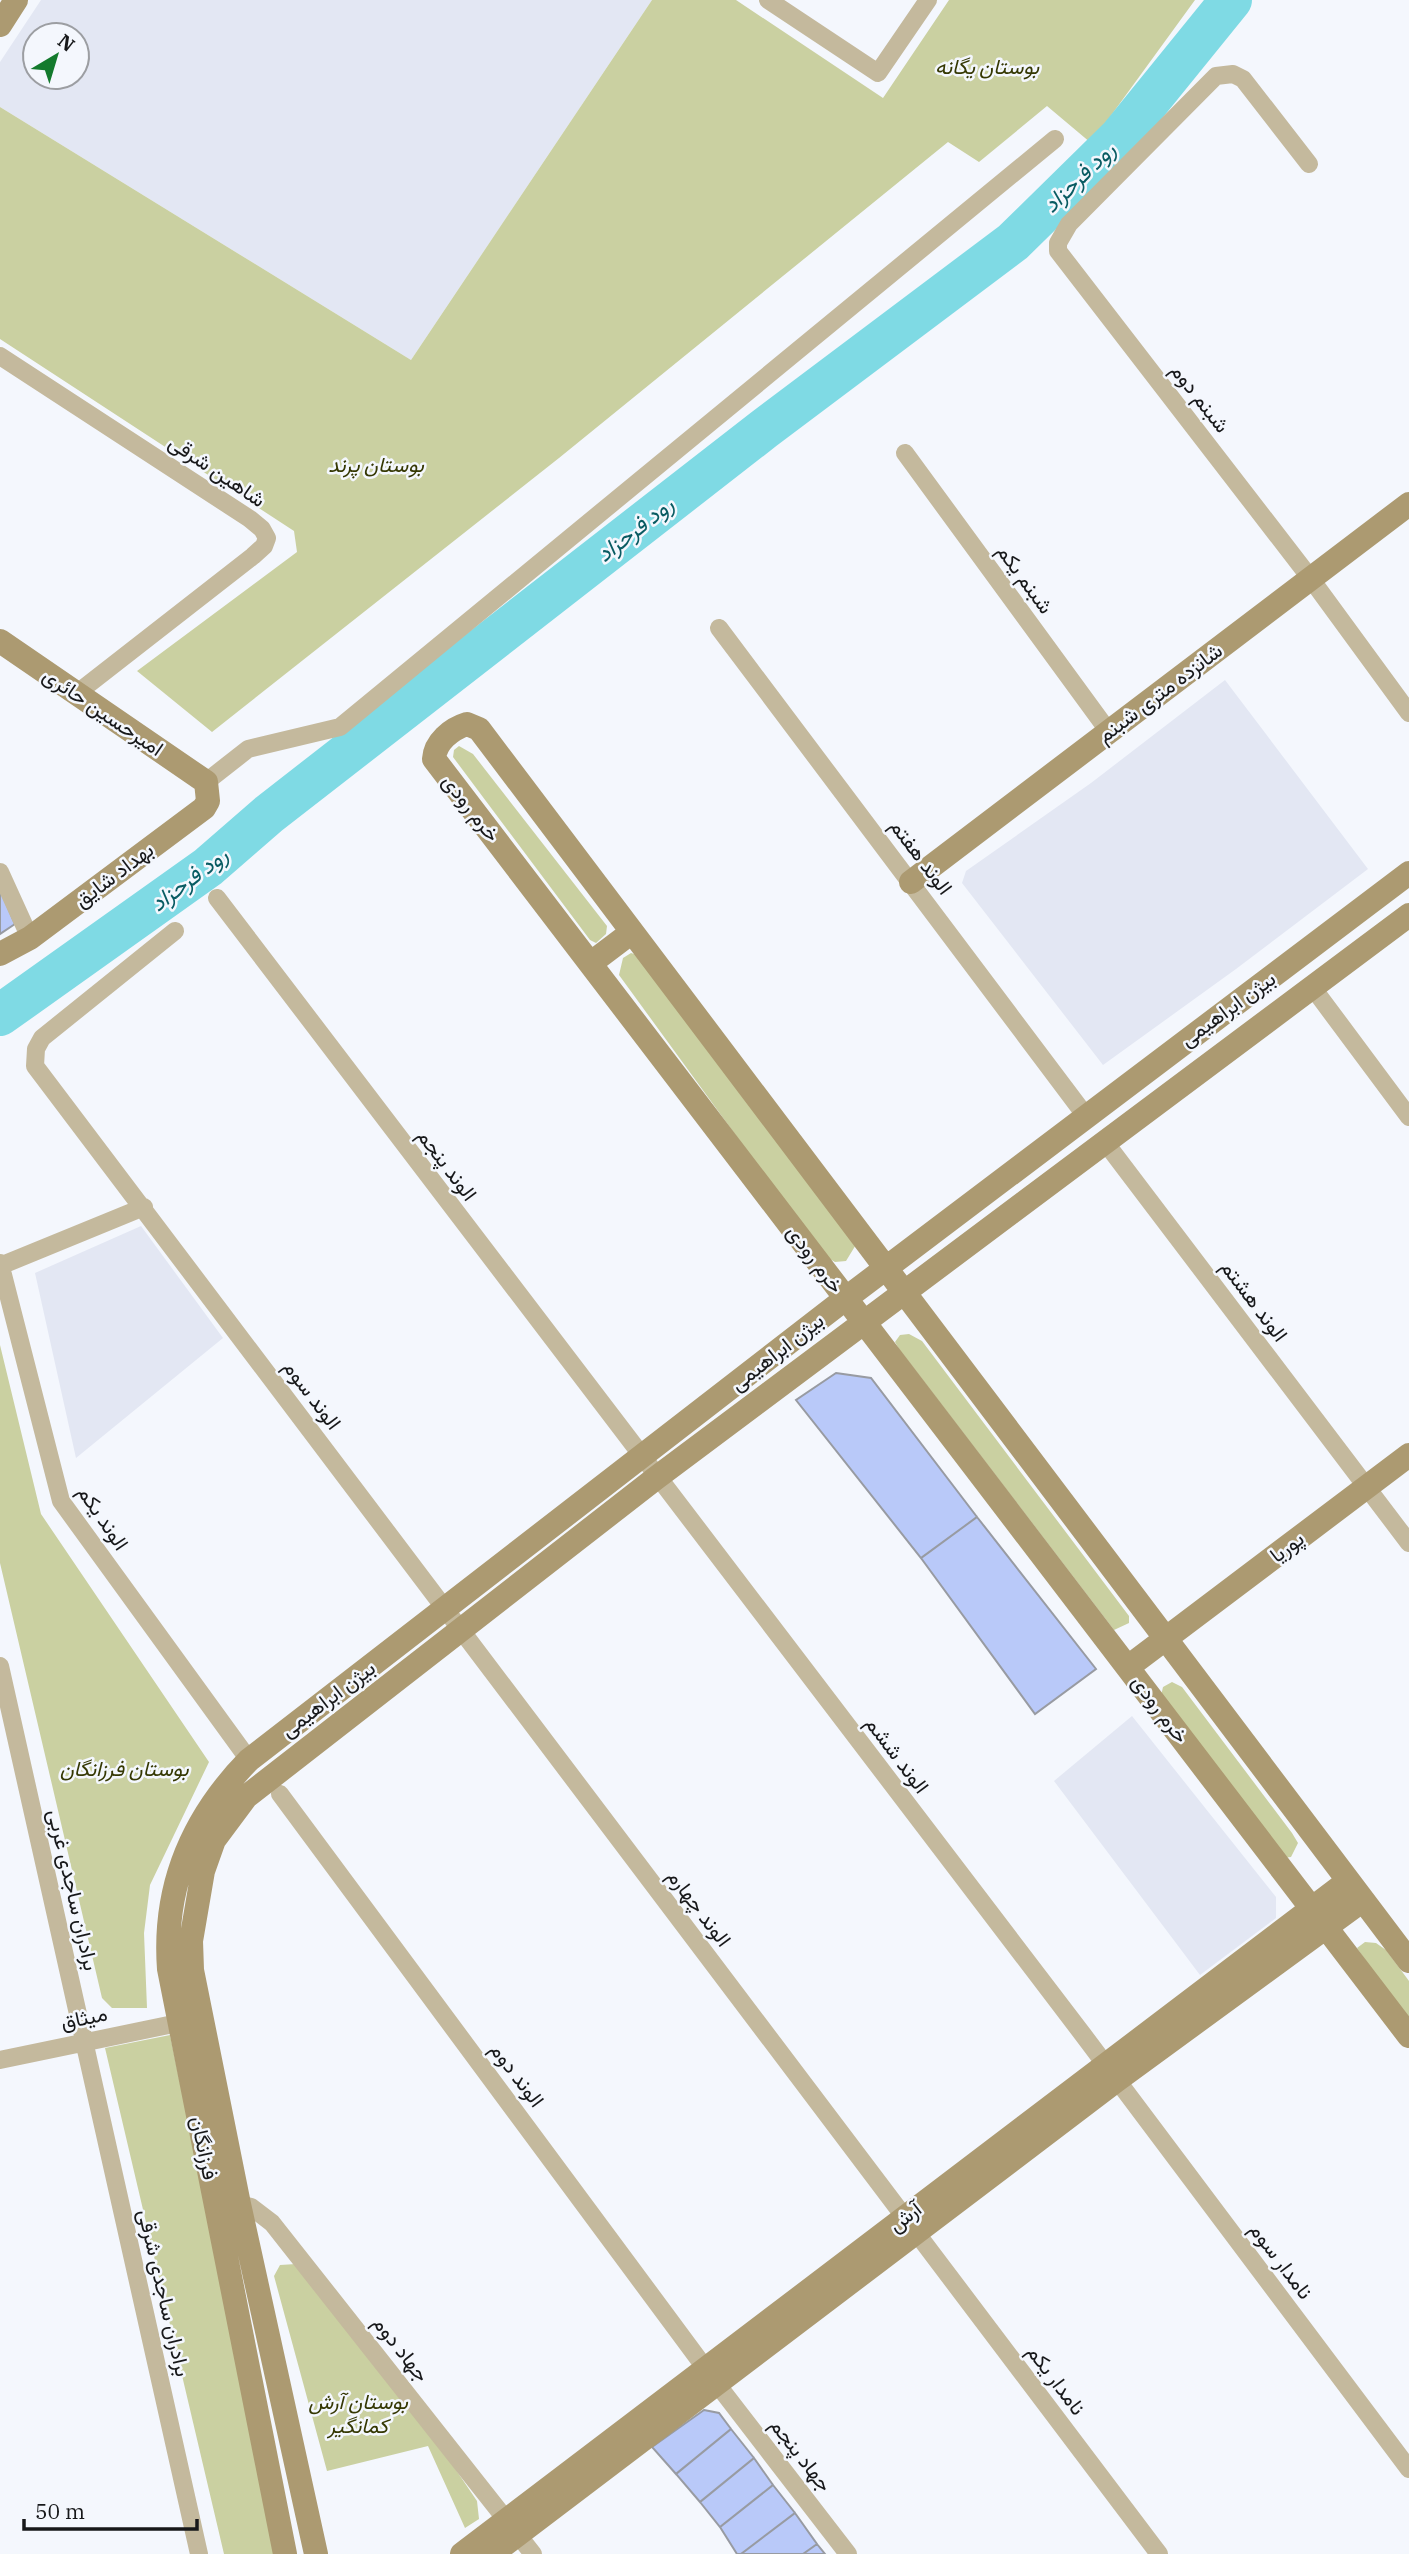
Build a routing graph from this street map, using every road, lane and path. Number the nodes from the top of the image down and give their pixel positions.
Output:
1 (16, 0) edge
2 (768, 0) edge
3 (928, 0) edge
4 (0, 25) edge
5 (1055, 139) dead end
6 (1309, 164) dead end
7 (0, 356) edge
8 (905, 453) dead end
9 (1409, 504) edge
10 (1311, 579) junction
11 (719, 628) dead end
12 (0, 641) edge
13 (76, 694) junction
14 (1409, 713) edge
15 (1109, 732) junction
16 (205, 782) junction
17 (0, 872) edge
18 (1409, 873) edge
19 (911, 882) junction
20 (217, 898) dead end
21 (1409, 915) edge
22 (175, 932) dead end
23 (632, 932) junction
24 (30, 938) junction
25 (0, 954) edge
26 (1295, 960) junction
27 (591, 963) junction
28 (1313, 988) junction
29 (1085, 1115) junction
30 (1409, 1118) edge
31 (1105, 1142) junction
32 (144, 1207) junction
33 (0, 1265) edge
34 (886, 1267) junction
35 (905, 1293) junction
36 (845, 1299) junction
37 (865, 1323) junction
38 (1409, 1455) edge
39 (649, 1468) junction
40 (1367, 1487) junction
41 (1409, 1543) edge
42 (452, 1620) junction
43 (1166, 1639) junction
44 (0, 1666) edge
45 (1128, 1667) junction
46 (249, 1760) junction
47 (271, 1784) junction
48 (1355, 1890) junction
49 (1319, 1918) junction
50 (1409, 1961) edge
51 (189, 2021) junction
52 (1409, 2036) edge
53 (83, 2041) junction
54 (0, 2060) edge
55 (1111, 2071) junction
56 (228, 2207) junction
57 (911, 2225) junction
58 (712, 2377) junction
59 (1409, 2469) edge
60 (513, 2527) junction
61 (199, 2554) edge
62 (285, 2554) edge
63 (316, 2554) edge
64 (462, 2554) edge
65 (492, 2554) edge
66 (533, 2554) edge
67 (848, 2554) edge
68 (1159, 2554) edge

1 - 4 street
2 - 3 street
5 - 16 street
6 - 10 street, شبنم دوم
7 - 13 street, شاهین شرقی
8 - 15 street, شبنم یکم
9 - 10 street, شانزده متری شبنم
10 - 14 street, شبنم دوم
10 - 15 street, شانزده متری شبنم
11 - 19 street, الوند هفتم
12 - 13 street, امیرحسین حائری
13 - 16 street, امیرحسین حائری
15 - 19 street, شانزده متری شبنم
16 - 24 street, بهداد شایق
17 - 24 street
18 - 26 street, بیژن ابراهیمی
19 - 29 street, الوند هفتم
20 - 39 street, الوند پنجم
21 - 28 street, بیژن ابراهیمی
22 - 32 street, الوند سوم
23 - 27 street
23 - 27 street, خرم رودی
23 - 34 street, خرم رودی
24 - 25 street, بهداد شایق
26 - 28 street
26 - 29 street, بیژن ابراهیمی
27 - 36 street, خرم رودی
28 - 30 street
28 - 31 street, بیژن ابراهیمی
29 - 31 street
29 - 34 street, بیژن ابراهیمی
31 - 35 street, بیژن ابراهیمی
31 - 40 street, الوند هشتم
32 - 33 street
32 - 42 street, الوند سوم
33 - 46 street, الوند یکم
34 - 35 street, خرم رودی
34 - 36 street, بیژن ابراهیمی
35 - 37 street, بیژن ابراهیمی
35 - 43 street, خرم رودی
36 - 37 street, خرم رودی
36 - 39 street, بیژن ابراهیمی
37 - 39 street, بیژن ابراهیمی
37 - 45 street, خرم رودی
38 - 40 street, پوریا
39 - 42 street, بیژن ابراهیمی
39 - 55 street, الوند ششم
40 - 41 street, الوند هشتم
40 - 43 street, پوریا
42 - 46 street, بیژن ابراهیمی
42 - 47 street, بیژن ابراهیمی
42 - 57 street, الوند چهارم
43 - 45 street, پوریا
43 - 48 street, خرم رودی
44 - 53 street, برادران ساجدی غربی
45 - 49 street, خرم رودی
46 - 47 street
46 - 51 street, فرزانگان
47 - 51 street, فرزانگان
47 - 58 street, الوند دوم
48 - 49 street, آرش
48 - 50 street, خرم رودی
49 - 52 street, خرم رودی
49 - 55 street, آرش
51 - 53 street, میثاق
51 - 56 street, فرزانگان
53 - 54 street, میثاق
53 - 61 street, برادران ساجدی شرقی
55 - 57 street, آرش
55 - 59 street, نامدار سوم
56 - 60 street, جهاد دوم
56 - 62 street, فرزانگان
56 - 63 street, فرزانگان
57 - 58 street, آرش
57 - 68 street, نامدار یکم
58 - 60 street, آرش
58 - 67 street, جهاد پنجم
60 - 64 street, آرش
60 - 65 street, آرش
60 - 66 street, جهاد دوم

